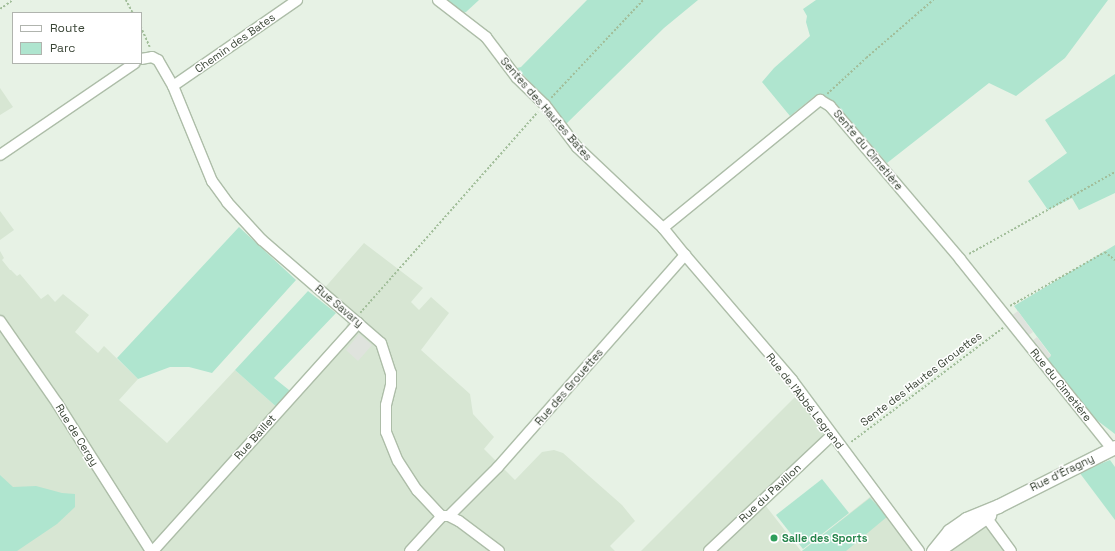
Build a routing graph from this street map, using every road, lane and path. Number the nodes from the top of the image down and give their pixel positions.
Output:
1 (13, 0) edge
2 (126, 0) edge
3 (297, 0) edge
4 (438, 0) edge
5 (643, 0) edge
6 (933, 0) edge
7 (0, 9) edge
8 (132, 12) edge
9 (142, 29) edge
10 (152, 57) junction
11 (142, 59) edge
12 (134, 64) edge
13 (173, 86) junction
14 (820, 100) junction
15 (545, 105) junction
16 (0, 155) edge
17 (1115, 172) edge
18 (664, 228) junction
19 (685, 255) junction
20 (960, 259) junction
21 (1115, 260) edge
22 (1002, 311) junction
23 (0, 321) edge
24 (356, 321) junction
25 (1011, 322) junction
26 (832, 435) junction
27 (1114, 448) edge
28 (842, 449) junction
29 (983, 515) junction
30 (446, 516) junction
31 (152, 551) edge
32 (410, 551) edge
33 (500, 551) edge
34 (709, 551) edge
35 (919, 551) edge
36 (933, 551) edge
37 (936, 551) edge
38 (1011, 551) edge

1 - 7 path
2 - 8 path
3 - 13 street, Chemin des Bates
4 - 15 street, Sentes des Hautes Bates
5 - 15 path
6 - 14 path
9 - 10 path
10 - 11 street
10 - 13 street, Rue Savary
12 - 16 street
13 - 24 street, Rue Savary
14 - 18 street
14 - 20 street, Sente du Cimetière
15 - 18 street, Sentes des Hautes Bates
15 - 24 path
17 - 20 path
18 - 19 street, Sentes des Hautes Bates
19 - 26 street, Rue de l'Abbé Legrand
19 - 30 street, Rue des Grouettes
20 - 22 street, Sente du Cimetière
21 - 22 path
22 - 25 street, Sente du Cimetière
23 - 31 street, Rue de Cergy
24 - 30 street, Rue Savary
24 - 31 street, Rue Baillet
25 - 27 street, Rue du Cimetière
25 - 28 path, Sente des Hautes Grouettes
26 - 28 street, Rue de l'Abbé Legrand
26 - 34 street, Rue du Pavillon
27 - 29 street, Rue d'Éragny
28 - 35 street, Rue de l'Abbé Legrand
29 - 36 street, Rue d'Éragny
29 - 37 street, Rue d'Éragny
29 - 38 street
30 - 32 street, Rue des Grouettes
30 - 33 street, Rue Savary

